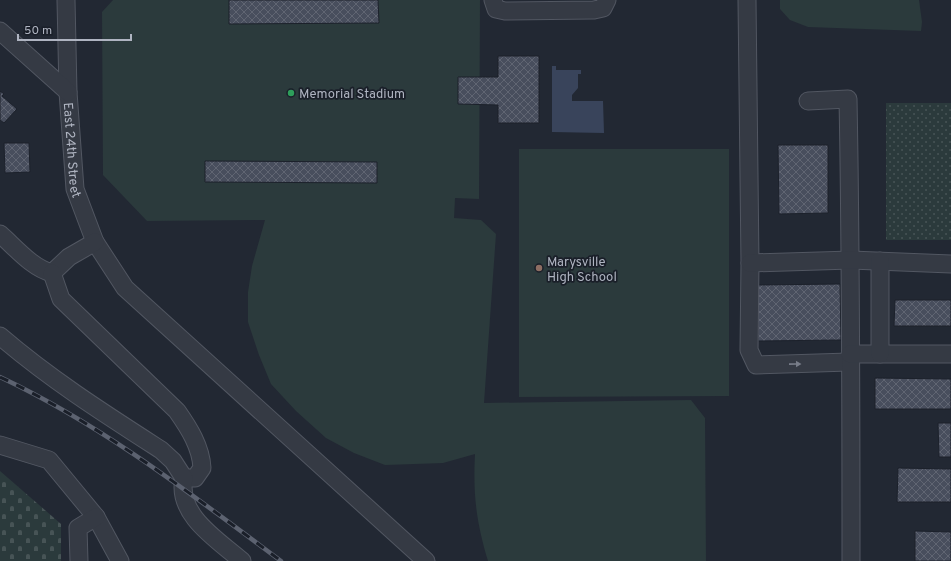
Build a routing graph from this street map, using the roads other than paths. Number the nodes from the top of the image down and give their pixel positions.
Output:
1 (66, 0) edge
2 (493, 0) edge
3 (608, 0) edge
4 (747, 0) edge
5 (0, 31) edge
6 (68, 92) junction
7 (808, 101) dead end
8 (0, 234) edge
9 (94, 242) junction
10 (851, 260) junction
11 (880, 261) junction
12 (750, 263) junction
13 (951, 264) edge
14 (52, 273) junction
15 (0, 336) edge
16 (880, 354) junction
17 (951, 354) edge
18 (850, 358) junction
19 (0, 445) edge
20 (184, 478) junction
21 (96, 517) junction
22 (79, 561) edge
23 (120, 561) edge
24 (242, 561) edge
25 (426, 561) edge
26 (851, 561) edge

1 - 6 street, East 24th Street
2 - 3 street
4 - 12 street
5 - 6 street
6 - 9 street, East 24th Street
7 - 10 street
8 - 14 street
9 - 14 street
9 - 25 street, East 24th Street
10 - 11 street
10 - 12 street
10 - 18 street
11 - 13 street
11 - 16 street
12 -> 18 street
14 - 20 street
15 - 20 street
16 - 17 street
16 - 18 street
18 - 26 street
19 - 21 street
20 - 24 street
21 - 22 street
21 - 23 street

